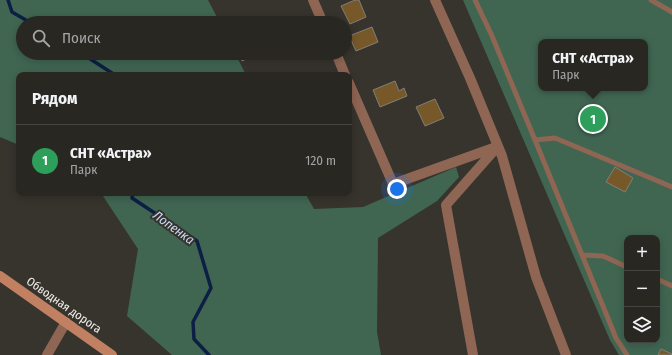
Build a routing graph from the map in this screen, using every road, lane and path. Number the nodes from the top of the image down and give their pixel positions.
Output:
1 (313, 0) edge
2 (435, 0) edge
3 (475, 0) edge
4 (651, 0) edge
5 (672, 12) edge
6 (320, 16) edge
7 (339, 60) edge
8 (345, 72) edge
9 (352, 90) edge
10 (535, 140) junction
11 (498, 146) junction
12 (672, 187) edge
13 (583, 255) junction
14 (624, 266) edge
15 (0, 276) edge
16 (660, 280) edge
17 (672, 286) edge
18 (66, 322) junction
19 (47, 355) edge
20 (112, 355) edge
21 (473, 355) edge
22 (566, 355) edge
23 (627, 355) edge

1 - 6 street
2 - 11 street
3 - 10 lane
4 - 5 lane
7 - 8 street
9 - 11 street
10 - 12 lane
10 - 13 lane
11 - 21 street
11 - 22 street
13 - 14 lane
13 - 23 lane
15 - 18 main road, Обводная дорога
16 - 17 lane
18 - 19 street
18 - 20 main road, Обводная дорога

